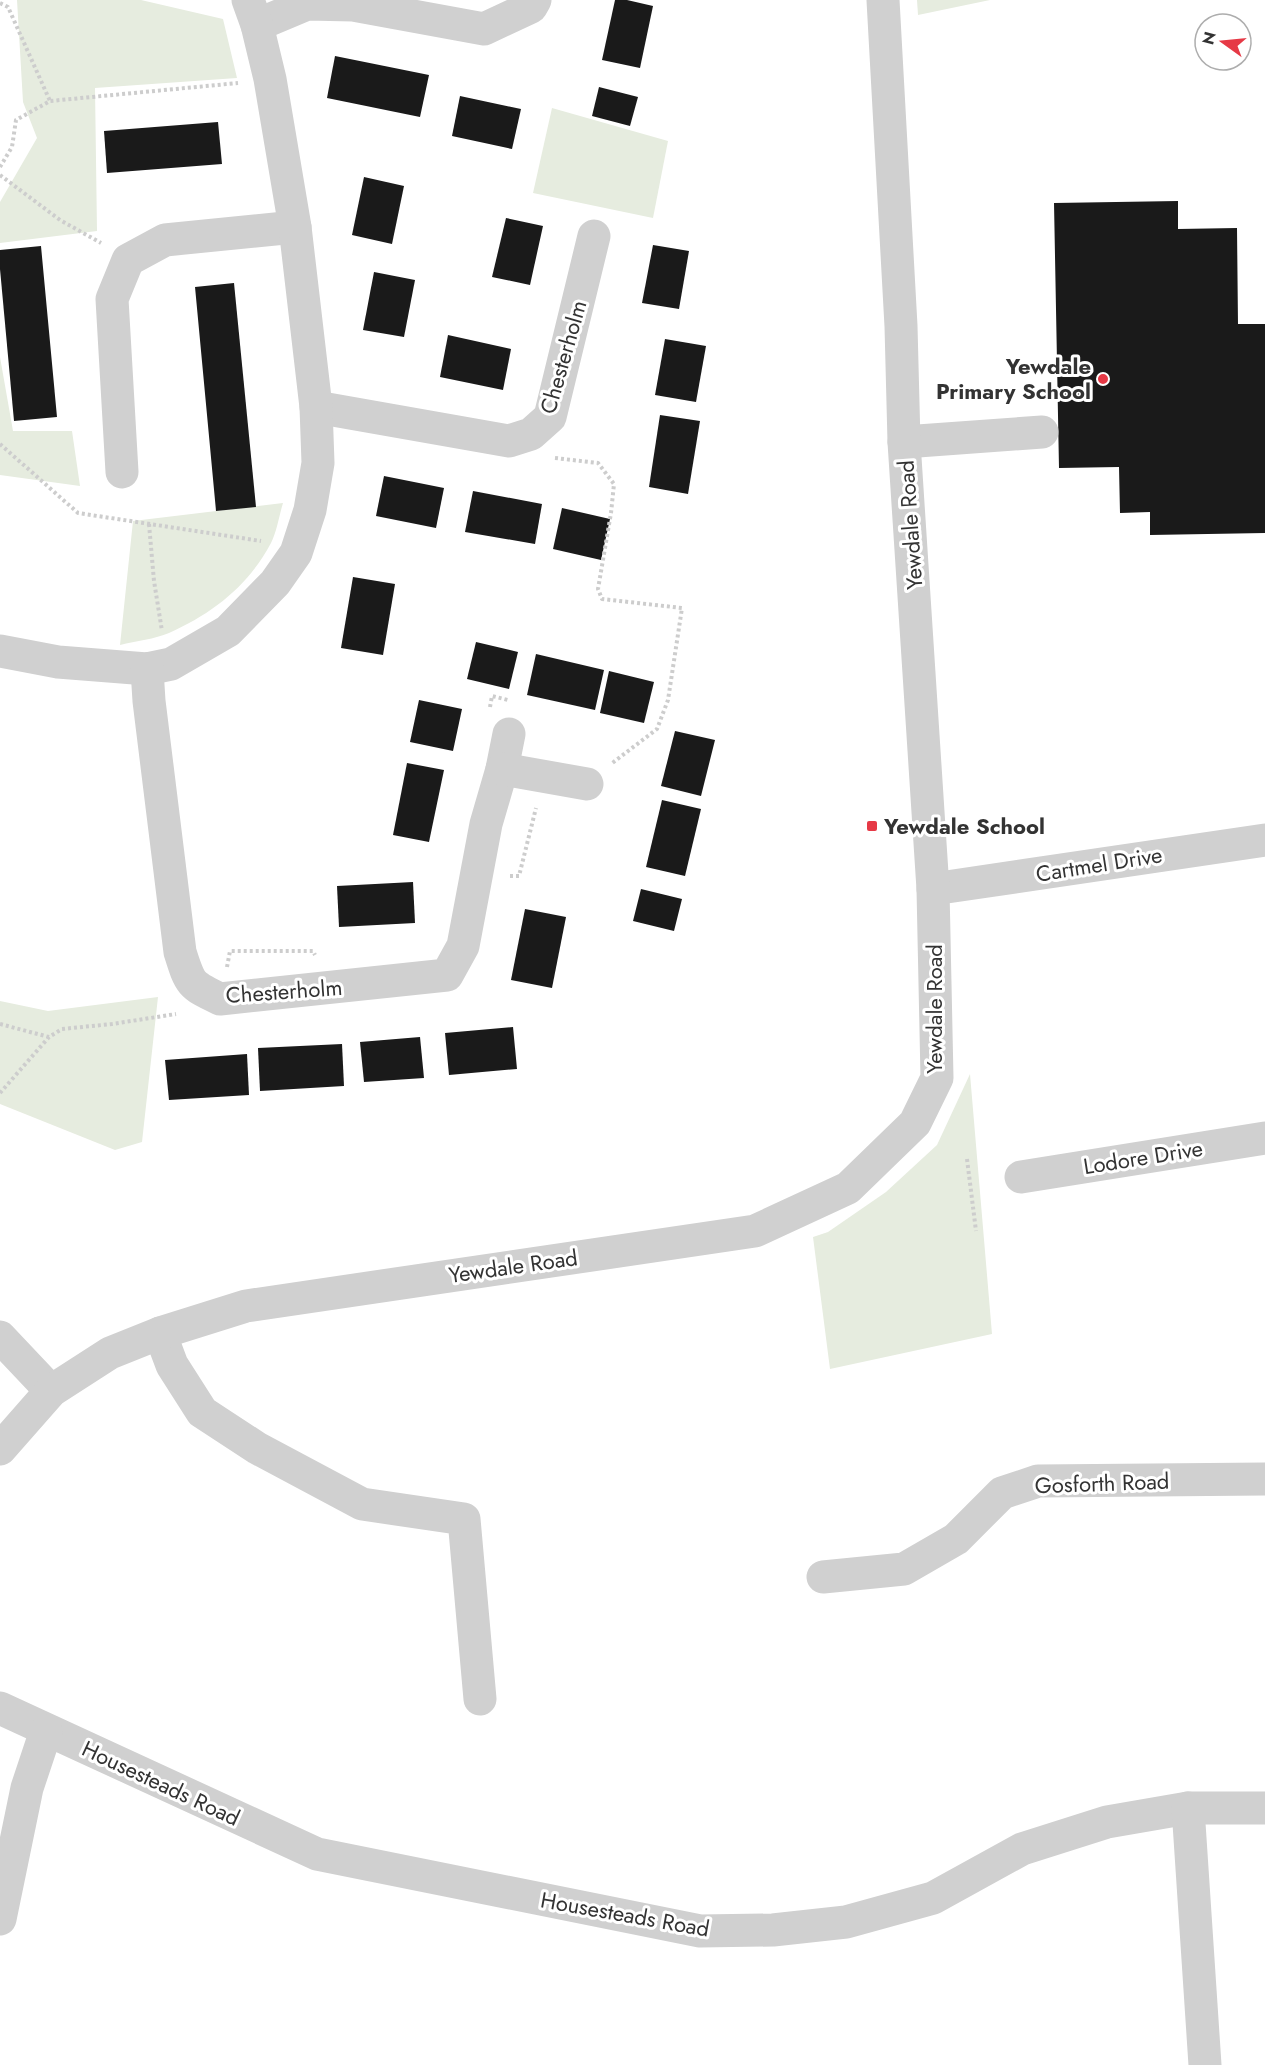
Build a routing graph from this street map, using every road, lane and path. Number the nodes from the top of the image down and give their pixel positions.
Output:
1 (536, 0) edge
2 (882, 0) edge
3 (0, 3) edge
4 (252, 13) edge
5 (246, 82) dead end
6 (50, 101) junction
7 (0, 167) edge
8 (0, 175) edge
9 (295, 227) junction
10 (594, 236) dead end
11 (110, 249) dead end
12 (316, 407) junction
13 (1042, 432) dead end
14 (904, 442) junction
15 (0, 444) edge
16 (554, 458) dead end
17 (122, 472) dead end
18 (149, 524) junction
19 (261, 541) dead end
20 (164, 640) dead end
21 (0, 651) edge
22 (147, 669) junction
23 (516, 701) dead end
24 (498, 726) joint
25 (502, 769) junction
26 (596, 776) joint
27 (537, 804) dead end
28 (1265, 840) edge
29 (502, 877) dead end
30 (933, 889) junction
31 (318, 961) dead end
32 (226, 971) dead end
33 (182, 1013) dead end
34 (0, 1024) edge
35 (50, 1037) junction
36 (0, 1093) edge
37 (1265, 1138) edge
38 (968, 1159) dead end
39 (1021, 1177) dead end
40 (976, 1231) dead end
41 (160, 1333) junction
42 (0, 1337) edge
43 (51, 1391) junction
44 (0, 1449) edge
45 (1265, 1479) edge
46 (824, 1577) dead end
47 (480, 1699) dead end
48 (0, 1708) edge
49 (46, 1731) junction
50 (1188, 1808) junction
51 (1265, 1808) edge
52 (0, 1919) edge
53 (1205, 2065) edge

1 - 4 street
2 - 14 street, Yewdale Road
3 - 6 path
4 - 9 street
5 - 6 path
6 - 7 path
8 - 11 path
9 - 12 street
9 - 17 street
10 - 12 street, Chesterholm
12 - 22 street
13 - 14 street
14 - 30 street, Yewdale Road
15 - 18 path
16 - 26 path
18 - 19 path
18 - 20 path
21 - 22 street
22 - 25 street, Chesterholm
23 - 24 path
24 - 25 street, Chesterholm
25 - 26 street
27 - 29 path
28 - 30 street, Cartmel Drive
30 - 41 street, Yewdale Road
31 - 32 path
33 - 35 path
34 - 35 path
35 - 36 path
37 - 39 street, Lodore Drive
38 - 40 path
41 - 43 street, Yewdale Road
41 - 47 street
42 - 43 street
43 - 44 street, Yewdale Road
45 - 46 street, Gosforth Road
48 - 49 street, Housesteads Road
49 - 50 street, Housesteads Road
49 - 52 street
50 - 51 street, Housesteads Road
50 - 53 street

